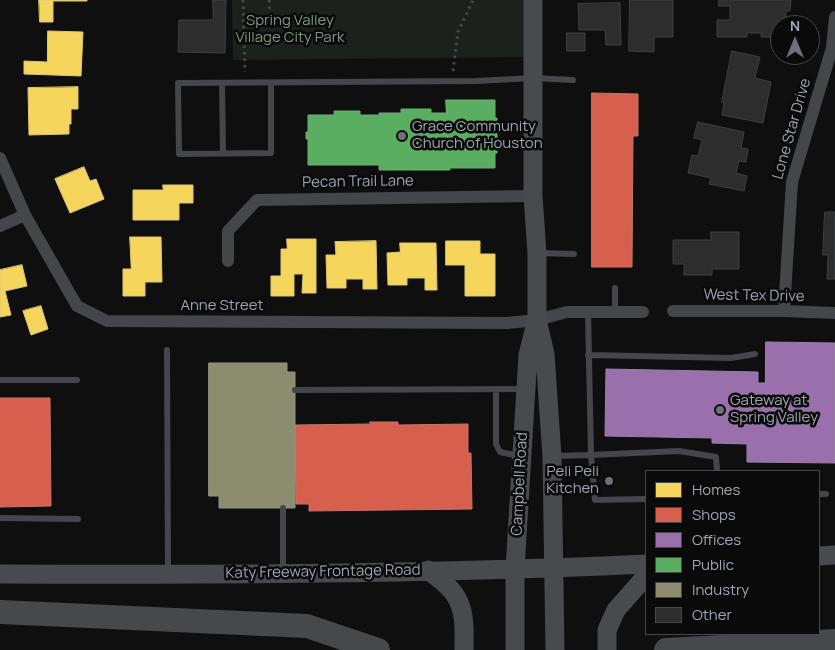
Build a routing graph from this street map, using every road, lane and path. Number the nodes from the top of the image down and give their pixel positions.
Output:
1 (243, 0) edge
2 (269, 0) edge
3 (473, 0) edge
4 (532, 0) edge
5 (835, 17) edge
6 (270, 22) dead end
7 (533, 78) junction
8 (573, 80) dead end
9 (452, 81) junction
10 (222, 83) junction
11 (246, 83) junction
12 (271, 83) junction
13 (223, 153) junction
14 (0, 158) edge
15 (533, 196) junction
16 (25, 215) junction
17 (0, 226) edge
18 (537, 253) junction
19 (574, 254) dead end
20 (228, 261) dead end
21 (615, 288) dead end
22 (673, 311) dead end
23 (784, 311) junction
24 (588, 312) junction
25 (615, 312) junction
26 (643, 312) dead end
27 (835, 313) edge
28 (537, 320) junction
29 (167, 350) dead end
30 (754, 354) dead end
31 (588, 355) junction
32 (0, 380) edge
33 (77, 380) dead end
34 (496, 389) junction
35 (526, 389) junction
36 (295, 390) dead end
37 (591, 455) junction
38 (522, 456) junction
39 (552, 456) junction
40 (717, 470) edge
41 (820, 494) edge
42 (826, 494) dead end
43 (645, 499) edge
44 (284, 508) dead end
45 (0, 518) edge
46 (78, 519) dead end
47 (835, 555) edge
48 (820, 556) edge
49 (645, 564) edge
50 (554, 568) junction
51 (516, 569) junction
52 (428, 570) junction
53 (284, 573) junction
54 (0, 574) edge
55 (168, 574) junction
56 (645, 577) edge
57 (0, 612) edge
58 (835, 641) edge
59 (378, 650) edge
60 (464, 650) edge
61 (515, 650) edge
62 (555, 650) edge
63 (607, 650) edge
64 (666, 650) edge

1 - 11 path
2 - 6 path
3 - 9 path
4 - 7 street, Campbell Road
5 - 23 street, Lone Star Drive
7 - 8 lane
7 - 9 lane
7 - 15 street, Campbell Road
9 - 12 lane
10 - 11 lane
10 - 13 lane
10 - 13 lane
11 - 12 lane
12 - 13 lane
14 - 16 street, Anne Street
15 - 18 street, Campbell Road
15 - 20 street, Pecan Trail Lane
16 - 17 street
16 - 28 street, Anne Street
18 - 19 lane
18 - 28 street, Campbell Road
21 - 25 lane
22 - 23 street, West Tex Drive
23 - 27 street, West Tex Drive
24 - 25 street
24 - 28 street
24 - 31 lane
25 - 26 street
28 - 35 street, Campbell Road
28 - 39 street, Campbell Road
29 - 55 lane
30 - 31 lane
31 - 37 lane
32 - 33 lane
34 - 35 lane
34 - 36 lane
34 - 38 lane
35 - 38 street, Campbell Road
37 - 39 lane
37 - 40 lane
37 - 43 lane
38 - 39 street
38 - 51 street, Campbell Road
39 - 50 street, Campbell Road
41 - 42 lane
44 - 53 lane
45 - 46 lane
47 - 48 street
49 - 50 street, Katy Freeway Frontage Road
50 - 51 street, Katy Freeway Frontage Road
50 - 62 street, Campbell Road
51 - 52 street, Katy Freeway Frontage Road
51 - 61 street, Campbell Road
52 - 53 street, Katy Freeway Frontage Road
52 - 60 street
53 - 55 street, Katy Freeway Frontage Road
54 - 55 street, Katy Freeway Frontage Road
56 - 63 street
57 - 59 highway
58 - 64 highway

